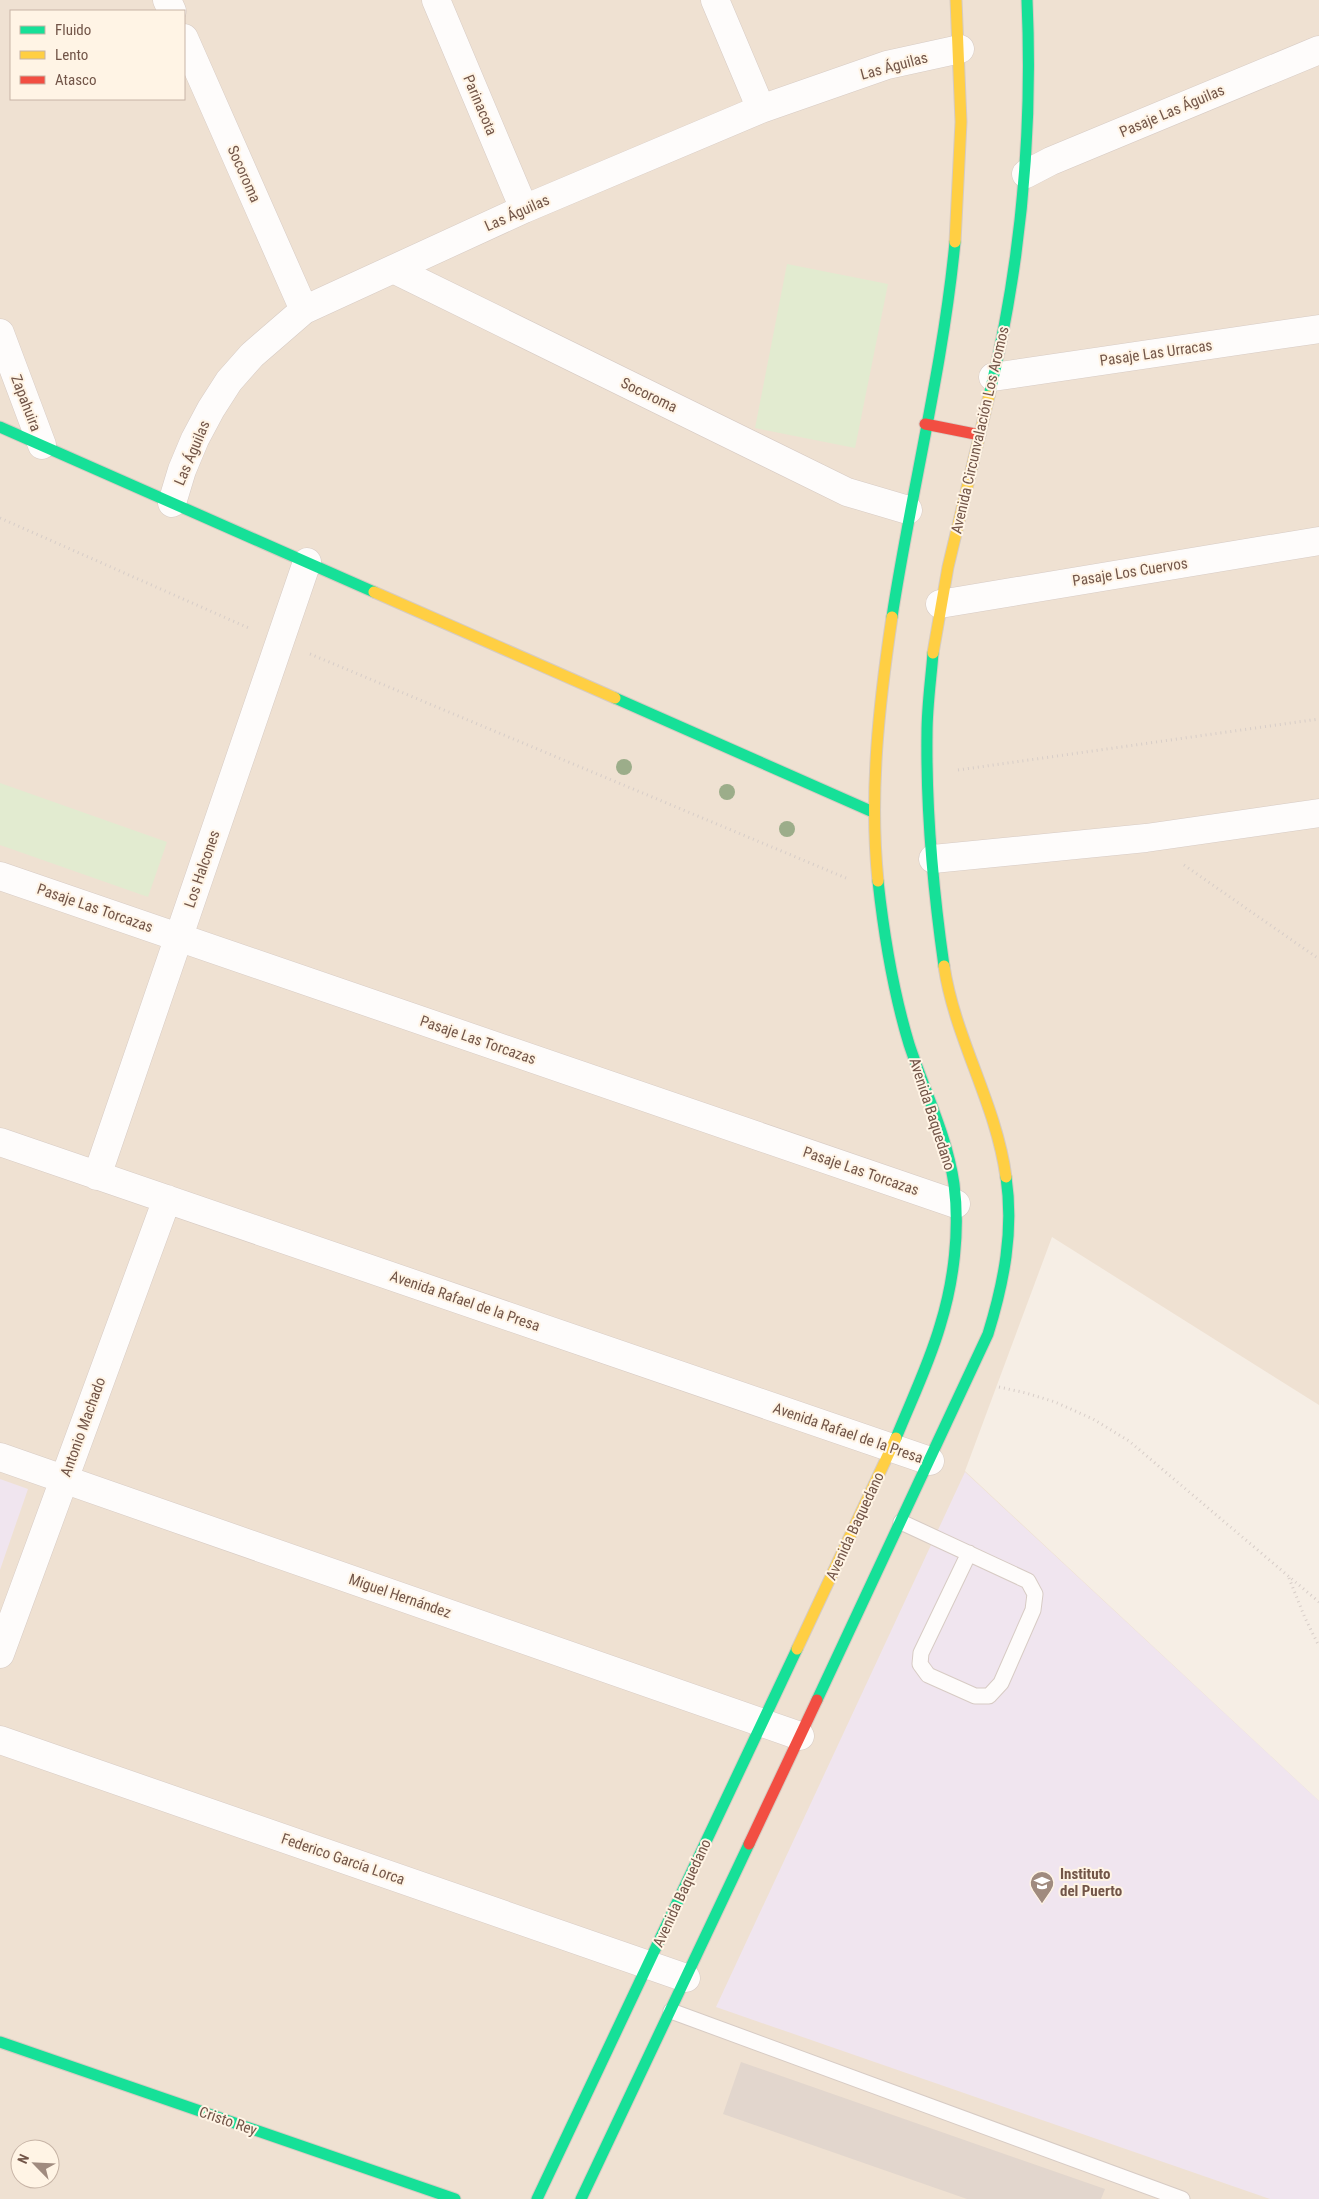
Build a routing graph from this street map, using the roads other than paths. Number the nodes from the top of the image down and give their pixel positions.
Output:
1 (436, 0) edge
2 (715, 0) edge
3 (956, 0) edge
4 (1027, 0) edge
5 (185, 40) edge
6 (960, 49) junction
7 (1319, 50) edge
8 (761, 109) junction
9 (1026, 174) junction
10 (524, 209) junction
11 (393, 269) junction
12 (304, 310) junction
13 (1319, 329) edge
14 (0, 333) edge
15 (992, 377) junction
16 (925, 424) junction
17 (0, 427) edge
18 (980, 435) junction
19 (42, 445) junction
20 (172, 503) junction
21 (908, 510) junction
22 (1319, 541) edge
23 (307, 562) junction
24 (940, 604) junction
25 (874, 812) junction
26 (1319, 813) edge
27 (933, 859) junction
28 (0, 876) edge
29 (178, 937) junction
30 (0, 1142) edge
31 (97, 1176) junction
32 (167, 1199) junction
33 (956, 1204) junction
34 (892, 1448) junction
35 (0, 1457) edge
36 (930, 1461) junction
37 (64, 1479) junction
38 (901, 1522) junction
39 (969, 1552) junction
40 (0, 1654) edge
41 (763, 1723) junction
42 (800, 1736) junction
43 (0, 1740) edge
44 (648, 1965) junction
45 (686, 1978) junction
46 (671, 2010) junction
47 (0, 2042) edge
48 (455, 2199) edge
49 (537, 2199) edge
50 (581, 2199) edge
51 (1182, 2199) edge

1 - 10 street, Parinacota
2 - 8 street
3 - 6 main road
4 - 9 main road, Avenida Circunvalación Los Aromos
5 - 12 street, Socoroma
6 - 8 street, Las Águilas
6 - 16 main road
7 - 9 street, Pasaje Las Águilas
8 - 10 street, Las Águilas
9 - 15 main road, Avenida Circunvalación Los Aromos
10 - 11 street, Las Águilas
11 - 12 street, Las Águilas
11 - 21 street, Socoroma
12 - 20 street, Las Águilas
13 - 15 street, Pasaje Las Urracas
14 - 19 street, Zapahuira
15 - 18 main road, Avenida Circunvalación Los Aromos
16 - 18 main road
16 - 21 main road
17 - 19 main road
18 - 24 main road, Avenida Circunvalación Los Aromos
19 - 20 main road
20 - 23 main road
21 - 25 main road
22 - 24 street, Pasaje Los Cuervos
23 - 25 main road
23 - 29 street, Los Halcones
24 - 27 main road, Avenida Circunvalación Los Aromos
25 - 33 main road, Avenida Baquedano
26 - 27 street
27 - 36 main road
28 - 29 street, Pasaje Las Torcazas
29 - 31 street, Los Halcones
29 - 33 street, Pasaje Las Torcazas
30 - 31 street, Avenida Rafael de la Presa
31 - 32 street, Avenida Rafael de la Presa
32 - 34 street, Avenida Rafael de la Presa
32 - 37 street, Antonio Machado
33 - 34 main road, Avenida Baquedano
34 - 36 street, Avenida Rafael de la Presa
34 - 41 main road, Avenida Baquedano
35 - 37 street, Miguel Hernández
36 - 38 main road
37 - 40 street, Antonio Machado
37 - 41 street, Miguel Hernández
38 - 39 lane
38 - 42 main road
39 - 39 lane
41 - 42 street, Miguel Hernández
41 - 44 main road, Avenida Baquedano
42 - 45 main road
43 - 44 street, Federico García Lorca
44 - 45 street, Federico García Lorca
44 - 49 main road, Avenida Baquedano
45 - 46 main road
46 - 50 main road
46 - 51 lane
47 - 48 main road, Cristo Rey

